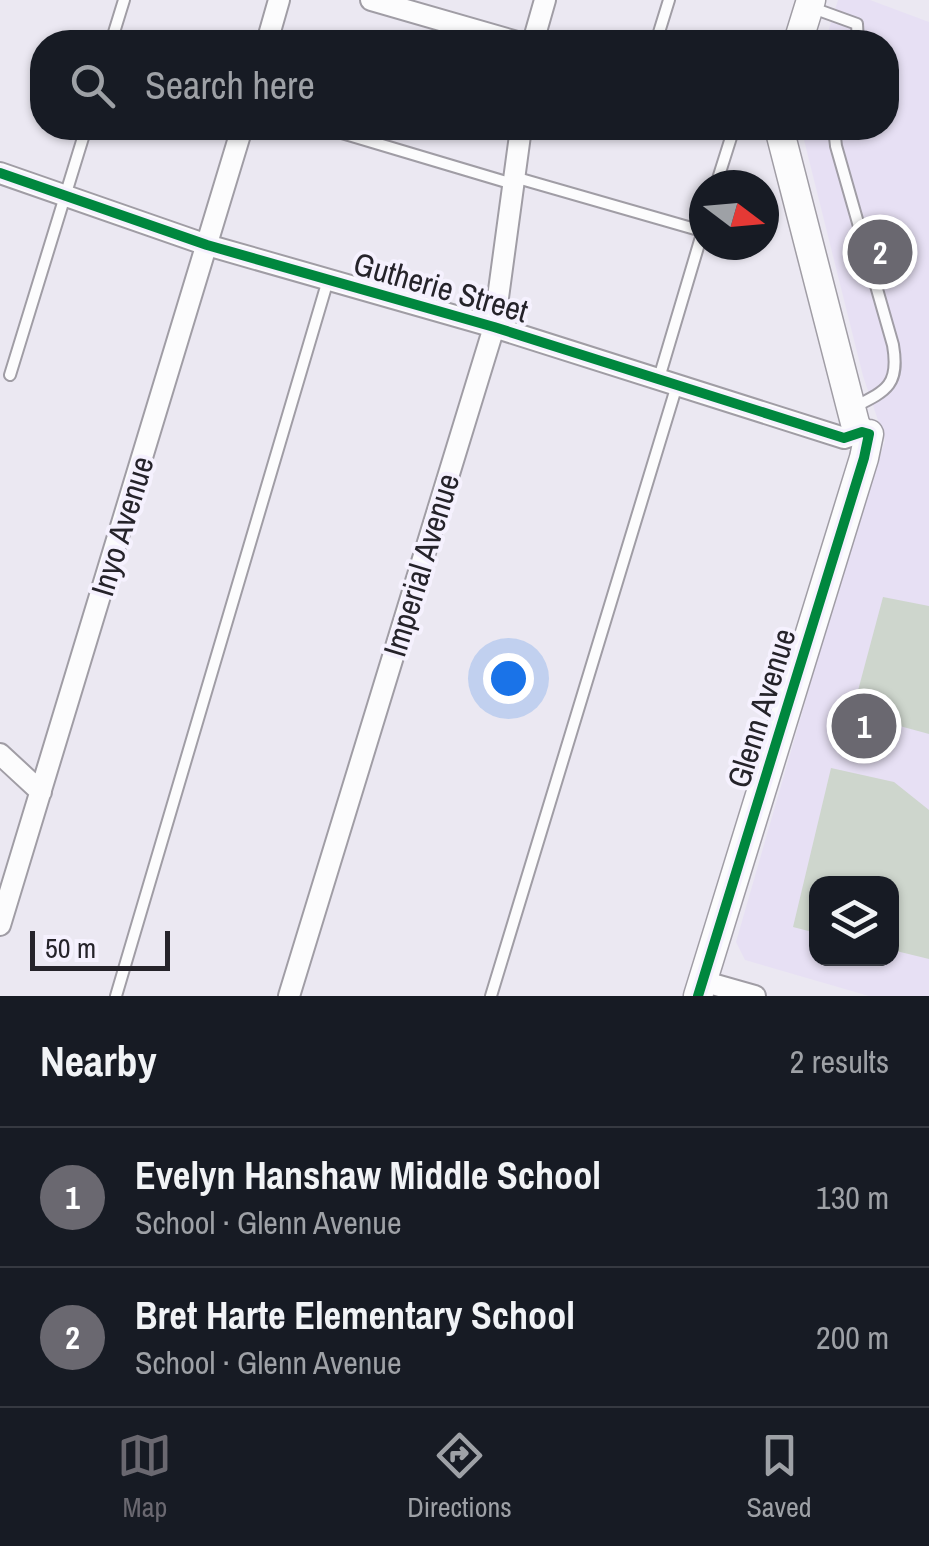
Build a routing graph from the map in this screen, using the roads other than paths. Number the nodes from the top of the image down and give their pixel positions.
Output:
1 (124, 0) edge
2 (280, 0) edge
3 (371, 0) edge
4 (545, 0) edge
5 (670, 0) edge
6 (403, 4) edge
7 (810, 4) edge
8 (115, 30) edge
9 (271, 30) edge
10 (481, 30) edge
11 (536, 30) edge
12 (660, 30) edge
13 (802, 30) edge
14 (858, 30) edge
15 (82, 140) edge
16 (238, 140) edge
17 (369, 140) edge
18 (519, 140) edge
19 (730, 140) edge
20 (782, 140) edge
21 (835, 140) edge
22 (721, 170) edge
23 (0, 173) edge
24 (514, 180) junction
25 (65, 196) junction
26 (689, 225) edge
27 (207, 245) junction
28 (696, 260) edge
29 (328, 280) junction
30 (494, 328) junction
31 (10, 375) dead end
32 (668, 382) junction
33 (861, 425) junction
34 (0, 754) edge
35 (41, 792) junction
36 (0, 925) edge
37 (700, 988) edge
38 (116, 996) edge
39 (289, 996) edge
40 (491, 996) edge
41 (755, 996) edge

1 - 8 lane
2 - 9 street
3 - 6 street
4 - 11 street
5 - 12 lane
6 - 10 street
7 - 13 street
7 - 14 lane
15 - 25 lane
16 - 27 street, Inyo Avenue
17 - 24 lane
18 - 24 street, Imperial Avenue
19 - 22 lane
20 - 33 street
21 - 33 lane
23 - 25 street, Gutherie Street
24 - 26 lane
24 - 30 street, Imperial Avenue
25 - 27 street, Gutherie Street
25 - 31 lane
27 - 29 street, Gutherie Street
27 - 35 street, Inyo Avenue
28 - 32 lane
29 - 30 street, Gutherie Street
29 - 38 lane
30 - 32 street, Gutherie Street
30 - 39 street, Imperial Avenue
32 - 33 street, Gutherie Street
32 - 40 lane
33 - 37 street, Glenn Avenue
34 - 35 street
35 - 36 street, Inyo Avenue
37 - 41 street

